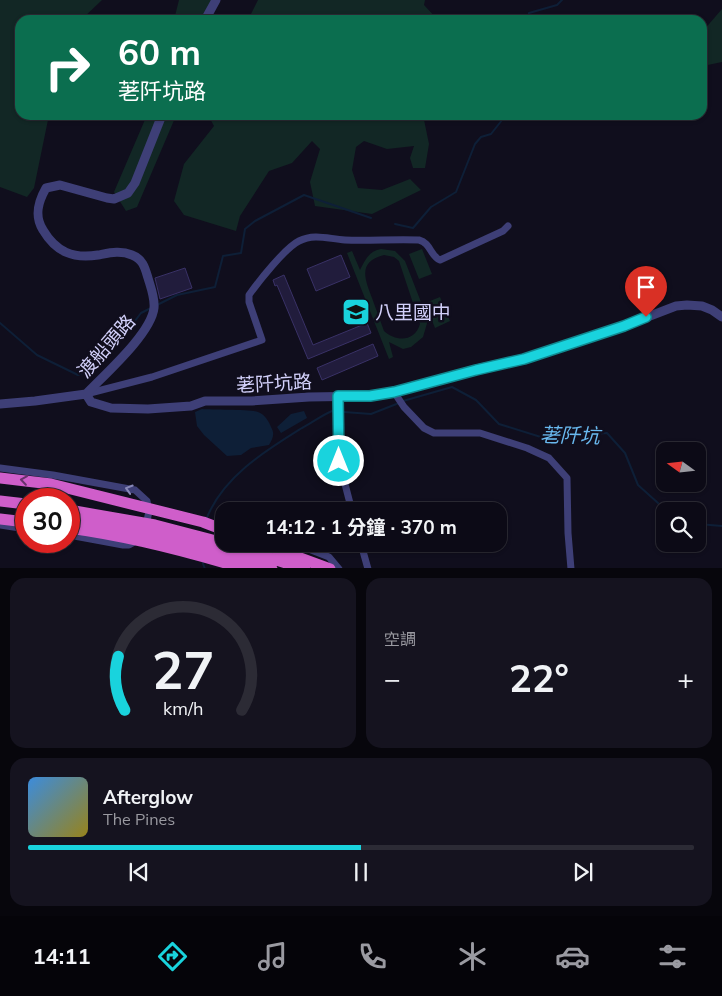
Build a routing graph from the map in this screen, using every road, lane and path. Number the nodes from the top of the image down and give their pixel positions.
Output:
1 (216, 0) edge
2 (208, 15) edge
3 (160, 120) edge
4 (508, 226) dead end
5 (722, 317) edge
6 (86, 394) junction
7 (396, 395) junction
8 (338, 396) junction
9 (0, 404) edge
10 (0, 468) edge
11 (0, 478) edge
12 (0, 501) edge
13 (350, 502) edge
14 (15, 503) edge
15 (0, 511) edge
16 (80, 512) edge
17 (15, 513) edge
18 (0, 519) edge
19 (15, 521) edge
20 (80, 522) edge
21 (0, 525) edge
22 (15, 527) edge
23 (215, 527) edge
24 (146, 528) junction
25 (80, 530) edge
26 (80, 537) edge
27 (215, 542) edge
28 (251, 552) edge
29 (285, 552) edge
30 (316, 552) edge
31 (363, 552) edge
32 (239, 553) joint
33 (239, 568) edge
34 (245, 568) edge
35 (272, 568) edge
36 (305, 568) edge
37 (330, 568) edge
38 (339, 568) edge
39 (368, 568) edge
40 (571, 568) edge

1 - 2 street
3 - 6 street, 渡船頭路
4 - 6 street, 荖阡坑路
5 - 7 street, 荖阡坑路
6 - 8 street, 荖阡坑路
6 - 9 street, 荖阡坑路
7 - 8 street, 荖阡坑路
7 - 40 street
8 - 13 street
24 -> 10 street
23 -> 11 highway, bridge
12 - 14 highway
15 - 17 highway
16 - 27 highway, bridge
18 - 19 highway
20 - 35 highway, bridge
21 - 22 street
24 - 26 street
24 - 32 street
25 - 34 highway, bridge
28 - 36 highway, bridge
29 - 37 highway
30 - 38 street
31 - 39 street
32 - 33 street

